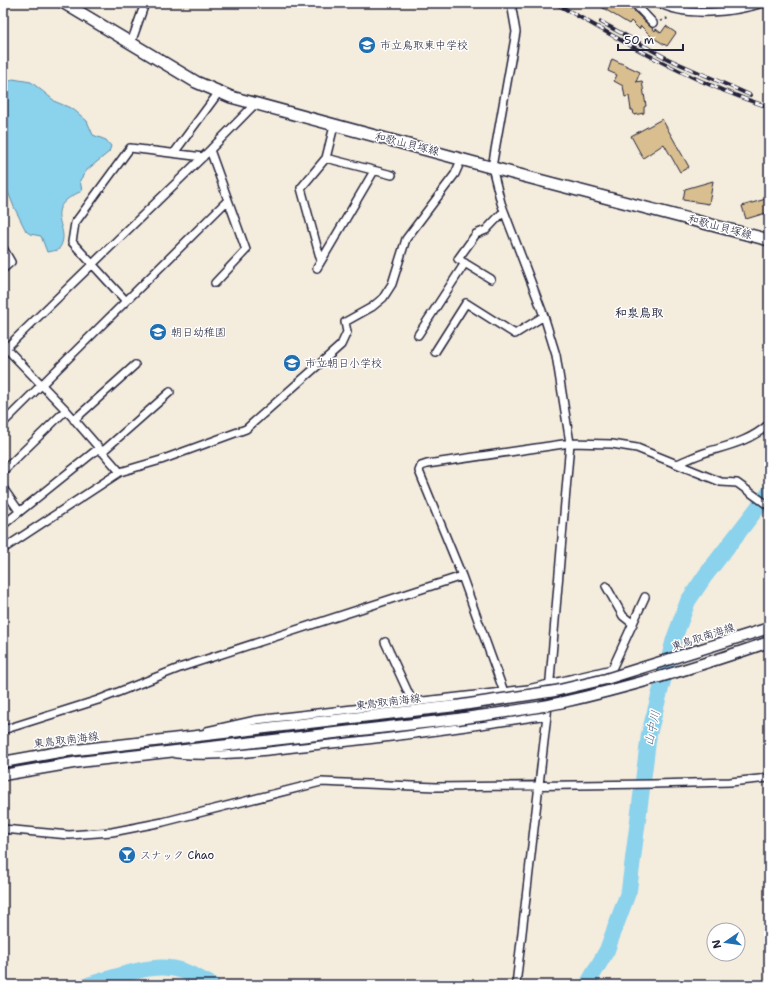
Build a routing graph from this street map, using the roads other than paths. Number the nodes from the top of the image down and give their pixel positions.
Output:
1 (64, 3) edge
2 (145, 3) edge
3 (511, 3) edge
4 (634, 3) edge
5 (659, 3) edge
6 (763, 3) edge
7 (653, 23) road end
8 (131, 43) junction
9 (219, 92) junction
10 (255, 104) junction
11 (334, 126) junction
12 (210, 150) junction
13 (174, 153) junction
14 (203, 157) junction
15 (326, 158) junction
16 (462, 158) junction
17 (492, 167) junction
18 (374, 170) junction
19 (392, 175) dead end
20 (227, 201) junction
21 (504, 211) junction
22 (769, 240) edge
23 (3, 248) edge
24 (321, 261) junction
25 (465, 263) junction
26 (92, 264) junction
27 (317, 268) dead end
28 (3, 269) edge
29 (492, 279) dead end
30 (215, 283) dead end
31 (126, 301) junction
32 (544, 316) junction
33 (418, 335) dead end
34 (4, 349) edge
35 (435, 352) dead end
36 (135, 365) dead end
37 (41, 385) junction
38 (170, 392) dead end
39 (66, 410) junction
40 (74, 420) junction
41 (3, 423) edge
42 (769, 424) edge
43 (570, 443) junction
44 (100, 450) junction
45 (677, 464) junction
46 (3, 471) edge
47 (120, 472) junction
48 (3, 488) edge
49 (769, 506) edge
50 (19, 511) junction
51 (3, 525) edge
52 (3, 549) edge
53 (462, 576) junction
54 (606, 586) dead end
55 (645, 597) dead end
56 (769, 615) edge
57 (633, 624) junction
58 (768, 625) edge
59 (385, 642) dead end
60 (769, 642) edge
61 (549, 685) junction
62 (504, 692) junction
63 (413, 703) junction
64 (547, 715) junction
65 (3, 730) edge
66 (176, 739) junction
67 (156, 753) junction
68 (3, 762) edge
69 (3, 775) edge
70 (769, 778) edge
71 (539, 785) junction
72 (3, 830) edge
73 (516, 985) edge

1 - 8 main road, 和歌山貝塚線
2 - 8 street
3 - 17 street
4 - 7 street
5 - 6 street
8 - 9 main road, 和歌山貝塚線
9 - 10 main road, 和歌山貝塚線
9 - 13 street
10 - 11 main road, 和歌山貝塚線
10 - 12 street
11 - 15 street
11 - 16 main road, 和歌山貝塚線
12 - 14 street
12 - 20 street
13 - 14 street
13 - 26 street
14 - 26 street
15 - 18 street
15 - 24 street
16 - 17 main road, 和歌山貝塚線
16 - 47 street
17 - 21 street
17 - 22 main road, 和歌山貝塚線
18 - 19 street
18 - 24 street
20 - 30 street
20 - 31 street
21 - 25 street
21 - 32 street
23 - 28 street
24 - 27 street
25 - 29 street
25 - 33 street
26 - 31 street
26 - 34 street
31 - 37 street
32 - 35 street
32 - 43 street
34 - 37 street
36 - 40 street
37 - 39 street
37 - 41 street
38 - 44 street
39 - 40 street
39 - 46 street
40 - 44 street
42 - 45 street
43 - 45 street
43 - 53 street
43 - 61 street
44 - 47 street
44 - 50 street
45 - 49 street
47 - 52 street
48 - 50 street
50 - 51 street
53 - 62 street
53 - 65 street
54 - 57 street
55 - 57 street
56 - 58 lane
57 - 61 street
58 - 66 main road, 東鳥取南海線, bridge
59 - 63 street
60 - 67 main road, bridge
61 - 62 street
61 - 64 street
62 - 63 street
63 - 66 street
64 - 67 street
64 - 71 street
66 - 68 main road, 東鳥取南海線
67 - 69 main road
70 - 71 street
71 - 72 street
71 - 73 street

